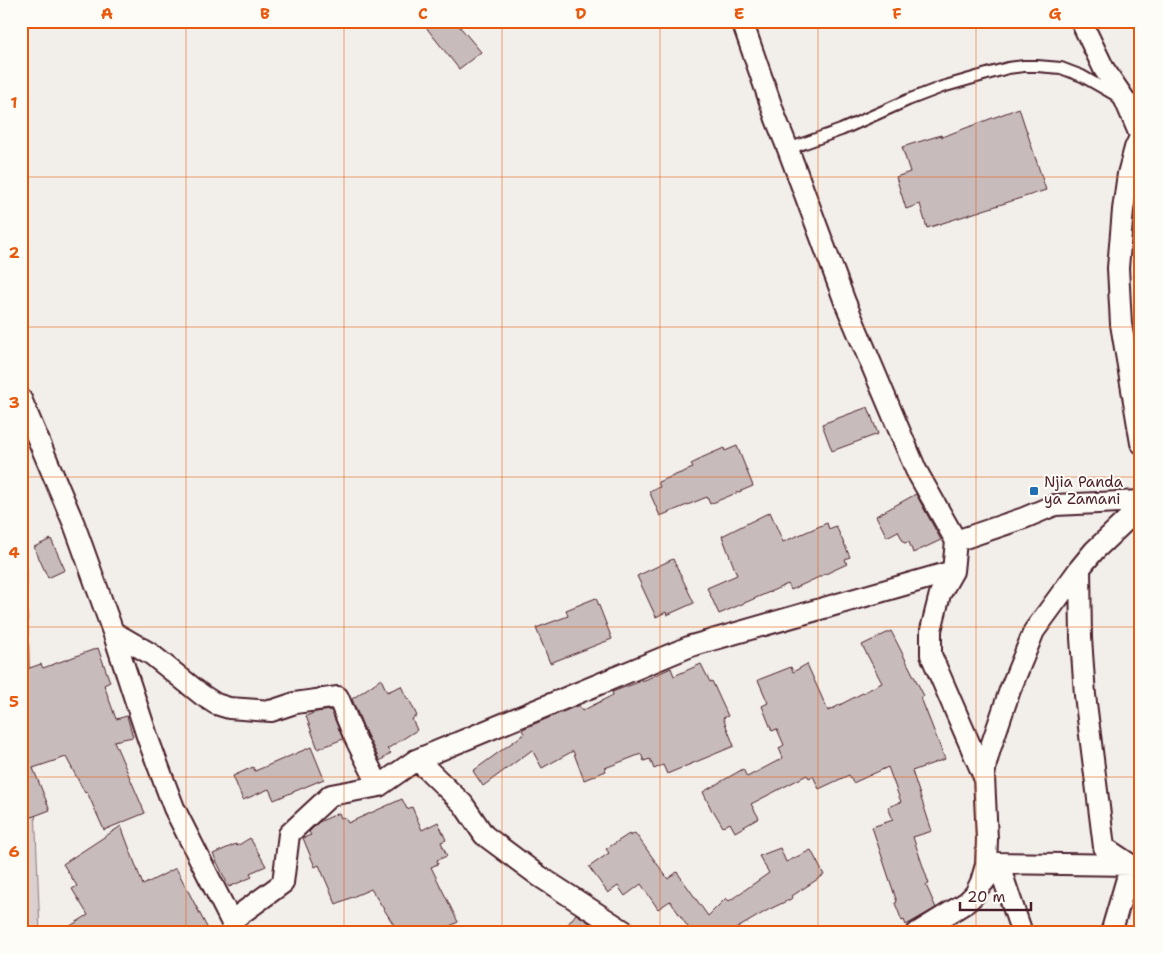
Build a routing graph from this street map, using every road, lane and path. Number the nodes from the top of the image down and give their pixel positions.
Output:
1 (742, 21) edge
2 (1081, 21) edge
3 (1125, 100) junction
4 (1140, 135) edge
5 (788, 149) junction
6 (21, 399) edge
7 (1141, 444) edge
8 (1140, 507) edge
9 (956, 541) junction
10 (1080, 568) junction
11 (953, 571) junction
12 (112, 632) junction
13 (416, 760) junction
14 (984, 777) junction
15 (379, 786) junction
16 (998, 863) junction
17 (1136, 864) edge
18 (975, 894) junction
19 (233, 927) edge
20 (627, 933) edge
21 (917, 933) edge
22 (1022, 933) edge
23 (1111, 933) edge

1 - 5 street
2 - 3 street
3 - 4 street
3 - 5 lane
4 - 7 street
5 - 9 street
6 - 12 street
8 - 9 street
8 - 10 street
9 - 11 street
10 - 14 street
10 - 17 street
11 - 13 street
11 - 14 street
12 - 15 street
12 - 19 street
13 - 15 street
13 - 20 street
14 - 18 street
15 - 19 street
16 - 17 street
16 - 18 street
16 - 22 street
17 - 23 street
18 - 21 street

